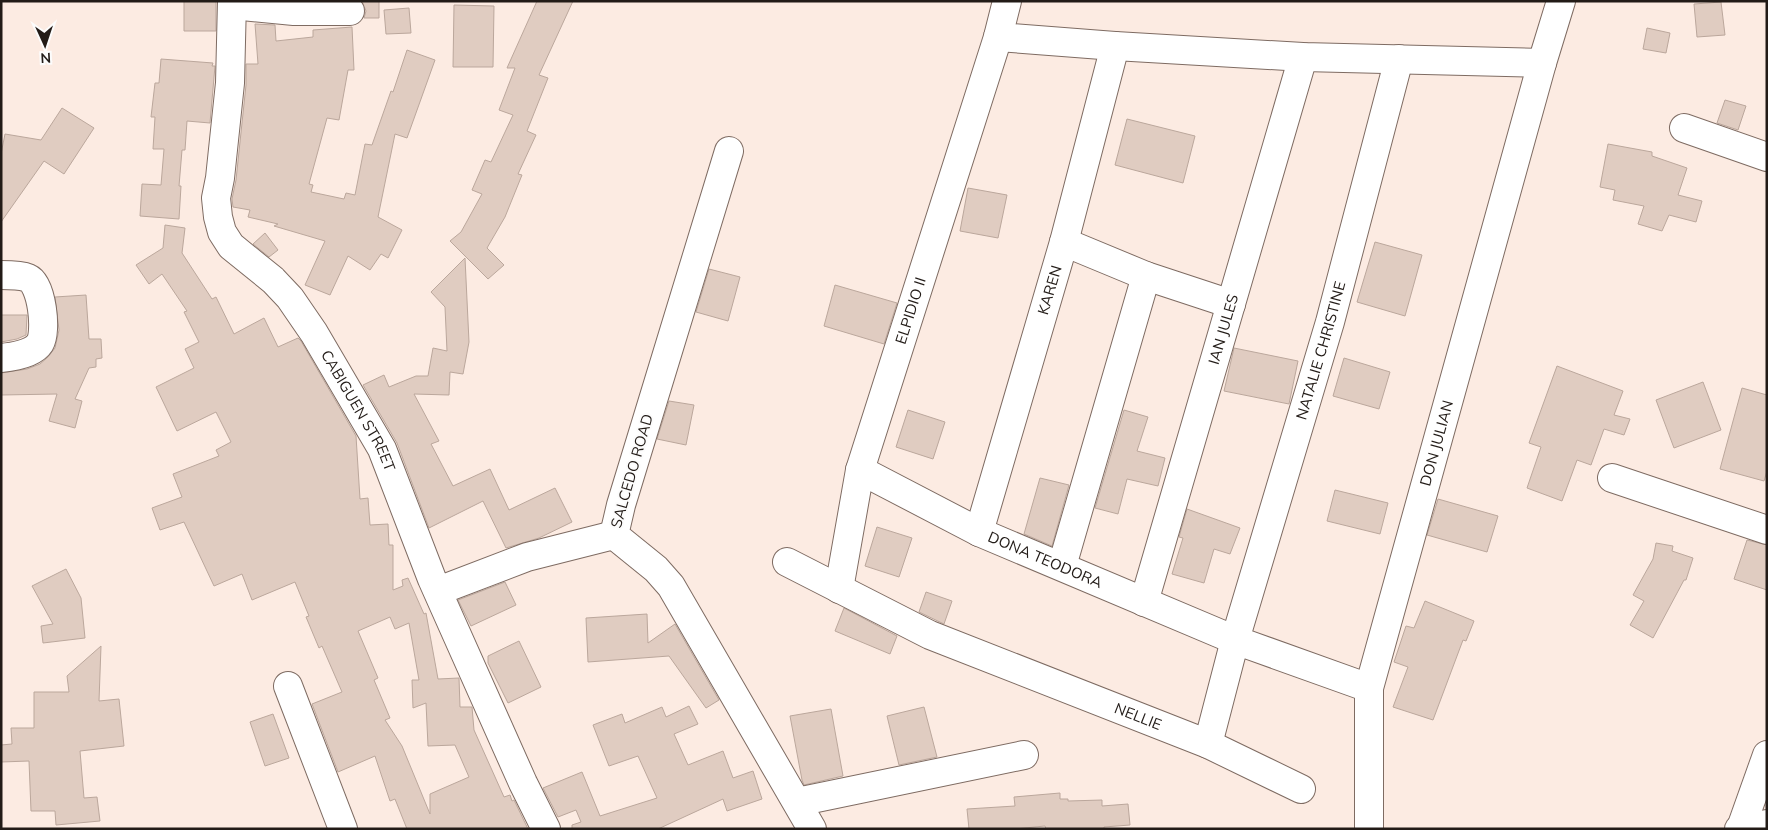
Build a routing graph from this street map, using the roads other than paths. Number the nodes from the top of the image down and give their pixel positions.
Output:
1 (1007, 1) edge
2 (1561, 1) edge
3 (232, 3) edge
4 (350, 12) dead end
5 (998, 37) junction
6 (1115, 46) junction
7 (1303, 57) junction
8 (1399, 60) junction
9 (1542, 63) junction
10 (1684, 128) dead end
11 (729, 151) dead end
12 (1767, 157) edge
13 (1064, 242) junction
14 (1, 275) edge
15 (1146, 276) junction
16 (1231, 304) junction
17 (1, 358) edge
18 (860, 470) junction
19 (1612, 478) dead end
20 (1767, 530) edge
21 (979, 532) junction
22 (614, 535) junction
23 (787, 562) dead end
24 (1062, 566) junction
25 (839, 589) junction
26 (438, 591) junction
27 (1144, 602) junction
28 (1235, 640) junction
29 (288, 686) dead end
30 (1369, 688) junction
31 (1208, 744) junction
32 (1024, 755) dead end
33 (1767, 755) edge
34 (1301, 789) dead end
35 (797, 802) junction
36 (1767, 824) edge
37 (344, 829) edge
38 (546, 829) edge
39 (812, 829) edge
40 (1370, 829) edge
41 (1740, 829) edge

1 - 5 street, ELPIDIO II
2 - 9 street, DON JULIAN
3 - 4 street
3 - 26 street, CABIGUEN STREET
5 - 6 street
5 - 18 street, ELPIDIO II
6 - 7 street
6 - 13 street, KAREN
7 - 8 street
7 - 16 street, IAN JULES
8 - 9 street
8 - 28 street, NATALIE CHRISTINE
9 - 30 street, DON JULIAN
10 - 12 street
11 - 22 street, SALCEDO ROAD
13 - 15 street
13 - 21 street, KAREN
14 - 17 street
15 - 16 street
15 - 24 street
16 - 27 street, IAN JULES
18 - 21 street, DONA TEODORA
18 - 25 street, ELPIDIO II
19 - 20 street
21 - 24 street, DONA TEODORA
22 - 26 street
22 - 35 street, SALCEDO ROAD
23 - 25 street, NELLIE
24 - 27 street, DONA TEODORA
25 - 31 street, NELLIE
26 - 38 street, CABIGUEN STREET
27 - 28 street, DONA TEODORA
28 - 30 street
28 - 31 street
29 - 37 street
30 - 40 street, DON JULIAN
31 - 34 street, NELLIE
32 - 35 street
33 - 41 street
35 - 39 street, SALCEDO ROAD
36 - 41 street

